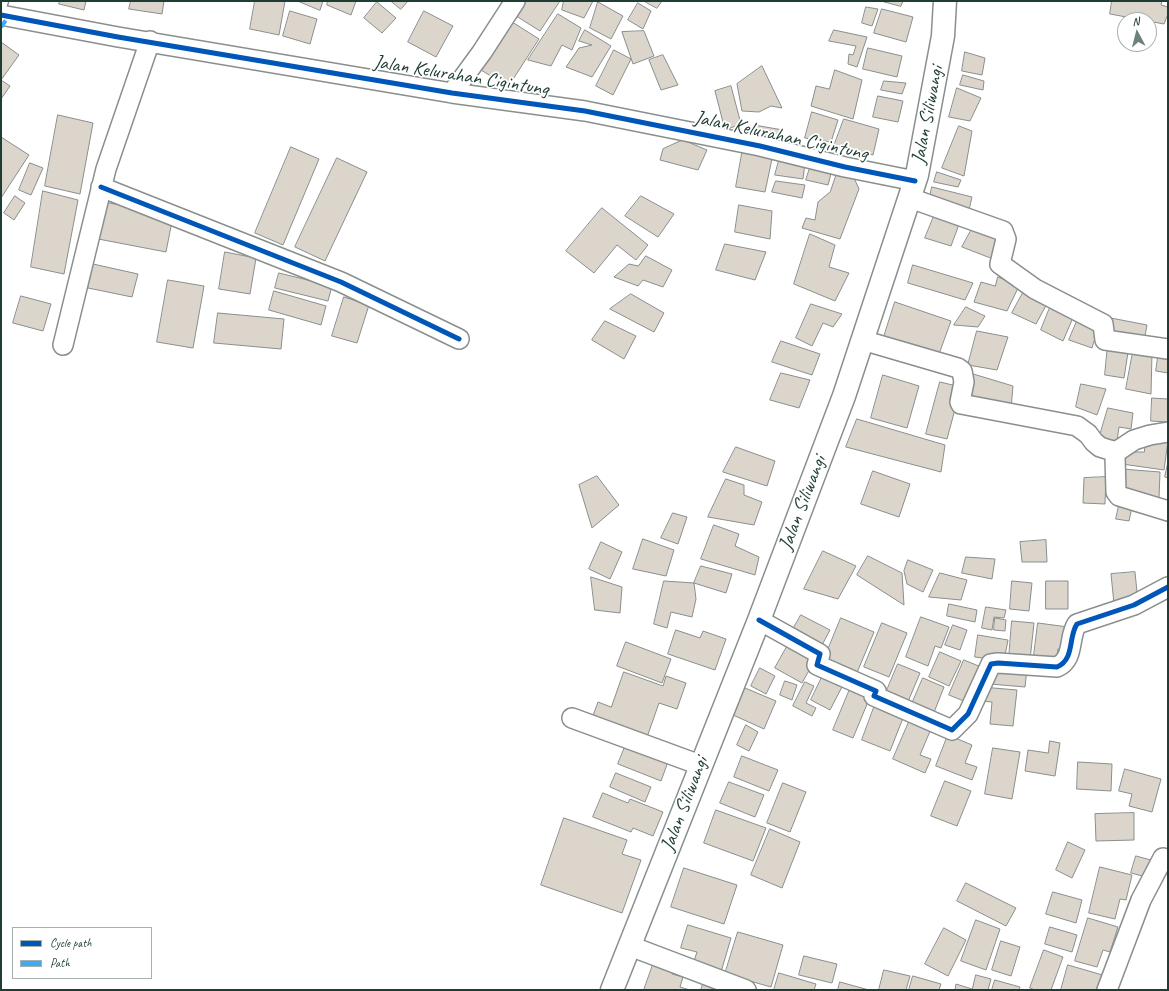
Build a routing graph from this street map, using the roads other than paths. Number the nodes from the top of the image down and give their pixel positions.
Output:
1 (515, 1) edge
2 (945, 1) edge
3 (3, 13) edge
4 (150, 41) junction
5 (452, 93) junction
6 (101, 187) junction
7 (912, 190) junction
8 (459, 339) dead end
9 (862, 340) junction
10 (63, 345) dead end
11 (1168, 349) edge
12 (1168, 432) edge
13 (1113, 451) junction
14 (1168, 511) edge
15 (1168, 587) edge
16 (759, 620) junction
17 (572, 718) dead end
18 (700, 765) junction
19 (1163, 858) dead end
20 (630, 946) junction
21 (612, 990) edge
22 (746, 990) edge
23 (1107, 990) edge

1 - 5 street
2 - 7 main road, Jalan Siliwangi
3 - 4 street, Jalan Kelurahan Cigintung
4 - 5 street, Jalan Kelurahan Cigintung
4 - 6 street
5 - 7 street, Jalan Kelurahan Cigintung
6 - 8 street
6 - 10 street
7 - 9 main road, Jalan Siliwangi
7 - 11 street, Jalan Kelurahan Cigintung
9 - 13 street
9 - 16 main road, Jalan Siliwangi
12 - 13 street
13 - 14 street
15 - 16 street
16 - 18 main road, Jalan Siliwangi
17 - 18 street
18 - 20 main road, Jalan Siliwangi
19 - 23 street
20 - 21 main road, Jalan Siliwangi
20 - 22 street

